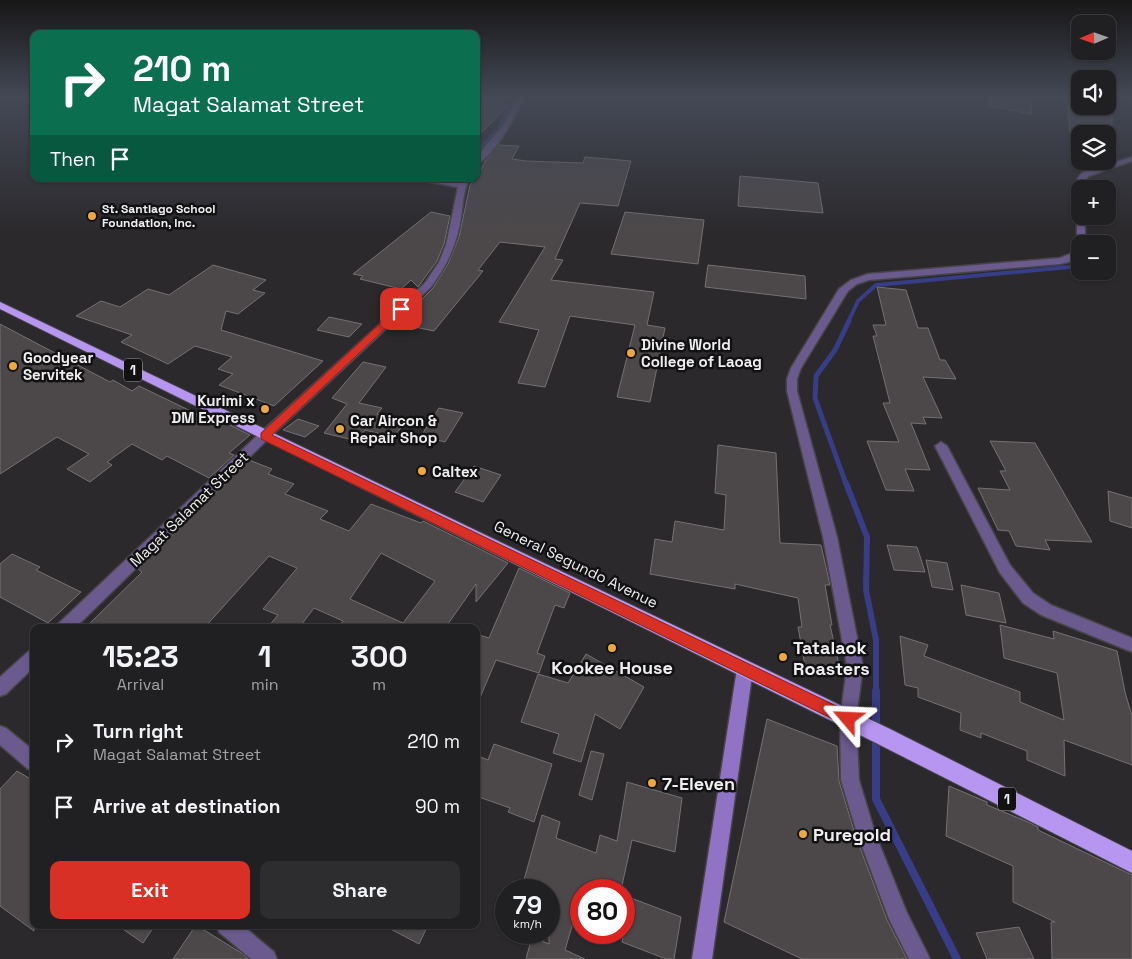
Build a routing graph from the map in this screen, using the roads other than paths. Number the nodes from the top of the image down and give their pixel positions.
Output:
1 (494, 143) edge
2 (480, 159) edge
3 (1132, 159) edge
4 (1082, 180) edge
5 (463, 182) edge
6 (1071, 258) edge
7 (0, 305) edge
8 (264, 436) junction
9 (941, 446) dead end
10 (68, 624) edge
11 (1132, 644) edge
12 (30, 660) edge
13 (746, 669) junction
14 (0, 688) edge
15 (854, 722) junction
16 (0, 734) edge
17 (30, 760) edge
18 (1132, 862) edge
19 (231, 929) edge
20 (267, 959) edge
21 (702, 959) edge
22 (920, 959) edge

1 - 2 street
3 - 4 street
5 - 8 street, Magat Salamat Street
6 - 15 street
7 - 8 highway, General Segundo Avenue / 1
8 - 10 street, Magat Salamat Street
8 - 13 highway, General Segundo Avenue / 1
9 - 11 street
12 - 14 street
13 - 15 highway, General Segundo Avenue / 1
13 - 21 main road
15 - 18 highway, General Segundo Avenue / 1
15 - 22 street
16 - 17 street
19 - 20 street

